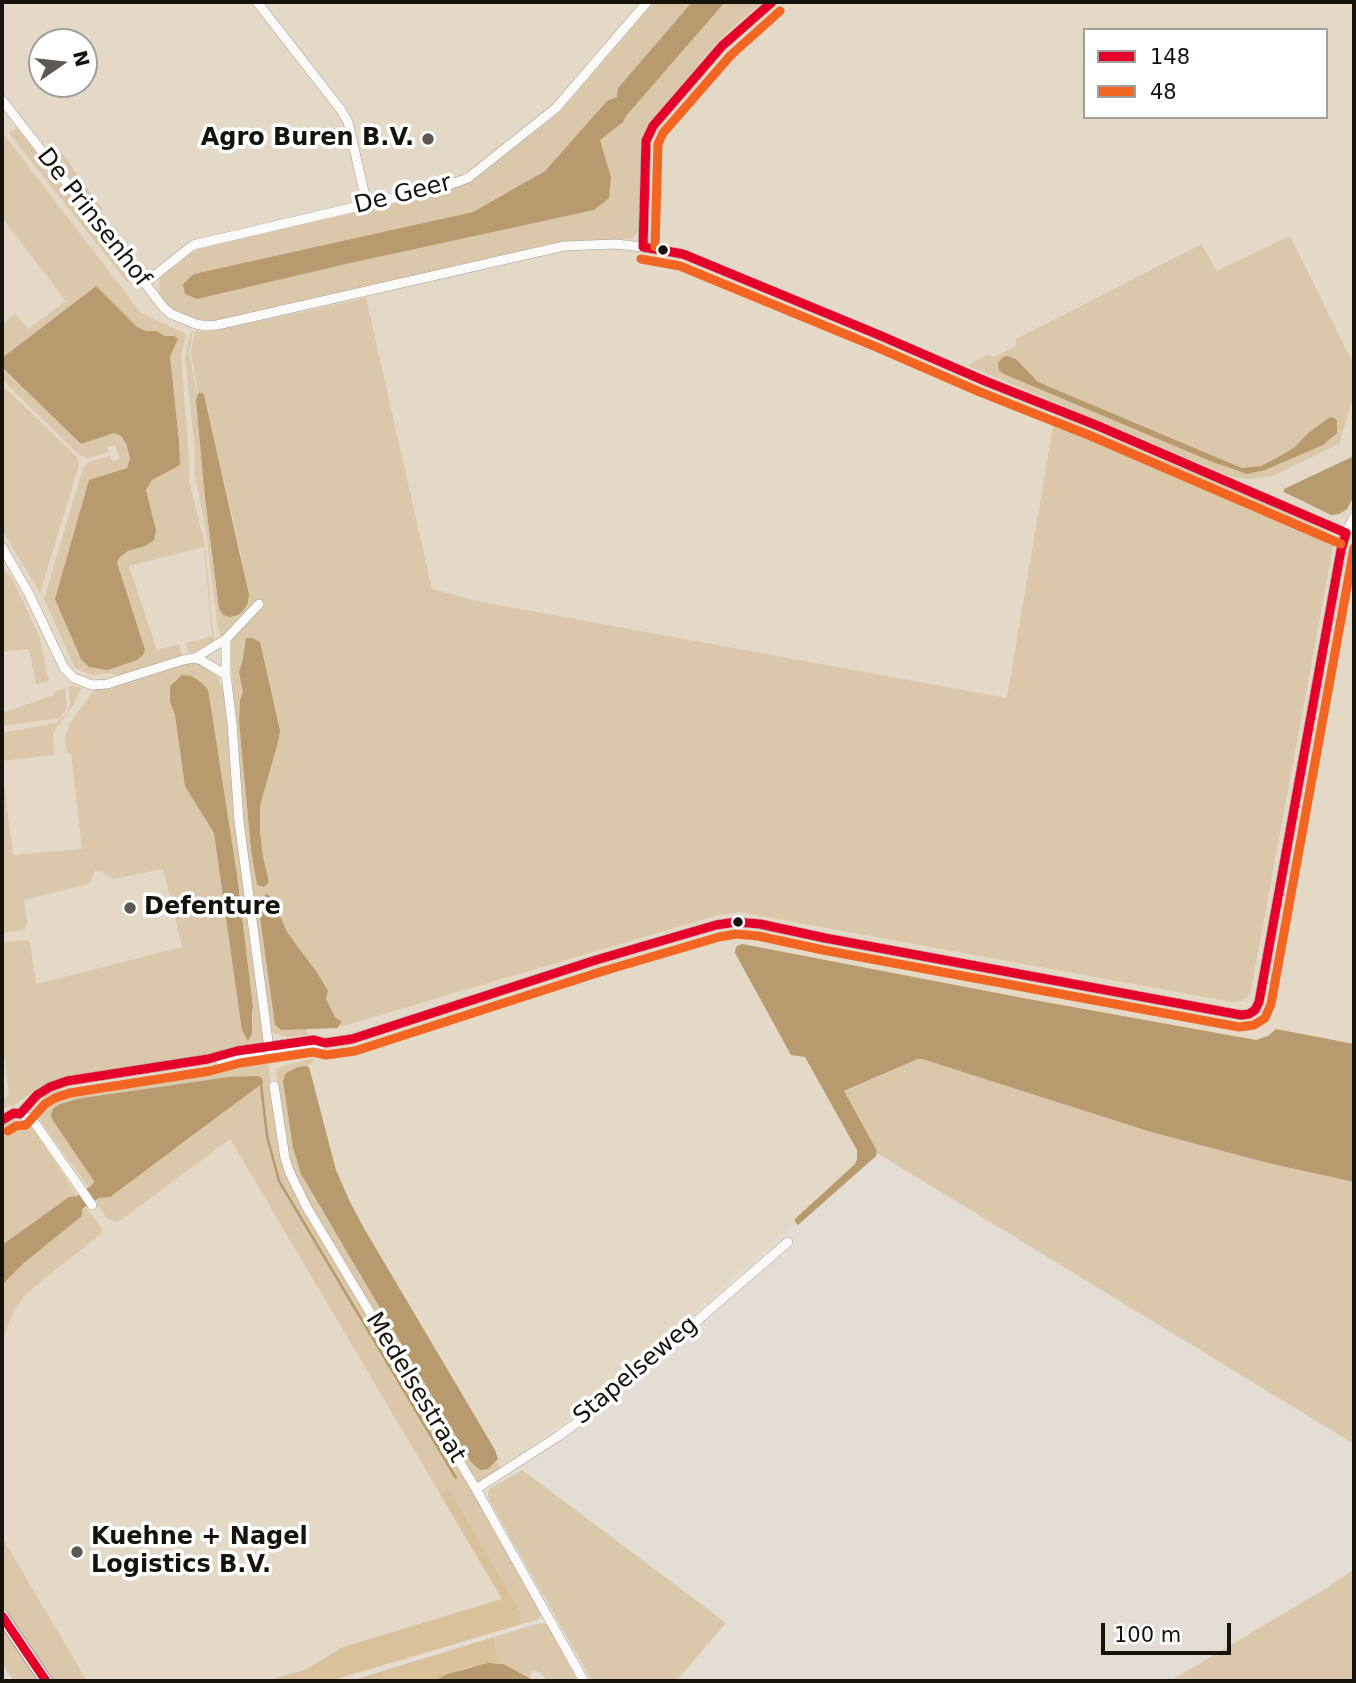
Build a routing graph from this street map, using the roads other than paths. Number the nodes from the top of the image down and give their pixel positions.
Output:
1 (257, 2) edge
2 (647, 2) edge
3 (772, 2) edge
4 (2, 100) edge
5 (367, 205) junction
6 (643, 247) junction
7 (145, 283) junction
8 (1354, 517) edge
9 (1346, 533) junction
10 (2, 547) edge
11 (259, 604) dead end
12 (226, 639) junction
13 (195, 658) junction
14 (226, 675) junction
15 (269, 1051) junction
16 (274, 1086) dead end
17 (20, 1114) junction
18 (2, 1120) edge
19 (92, 1205) dead end
20 (788, 1242) dead end
21 (476, 1489) junction
22 (2, 1616) edge
23 (46, 1681) edge
24 (584, 1681) edge

1 - 5 street
2 - 5 street, De Geer
3 - 6 street
4 - 7 street, De Prinsenhof
5 - 7 street, De Geer
6 - 7 street, De Prinsenhof
6 - 9 street, De Prinsenhof
8 - 9 street
9 - 15 street
10 - 13 street
11 - 12 street
12 - 13 street
12 - 14 street
13 - 14 street
14 - 15 street
15 - 17 street
16 - 21 street, Medelsestraat
17 - 18 street
17 - 19 street
20 - 21 street, Stapelseweg
21 - 24 street, Medelsestraat
22 - 23 main road

